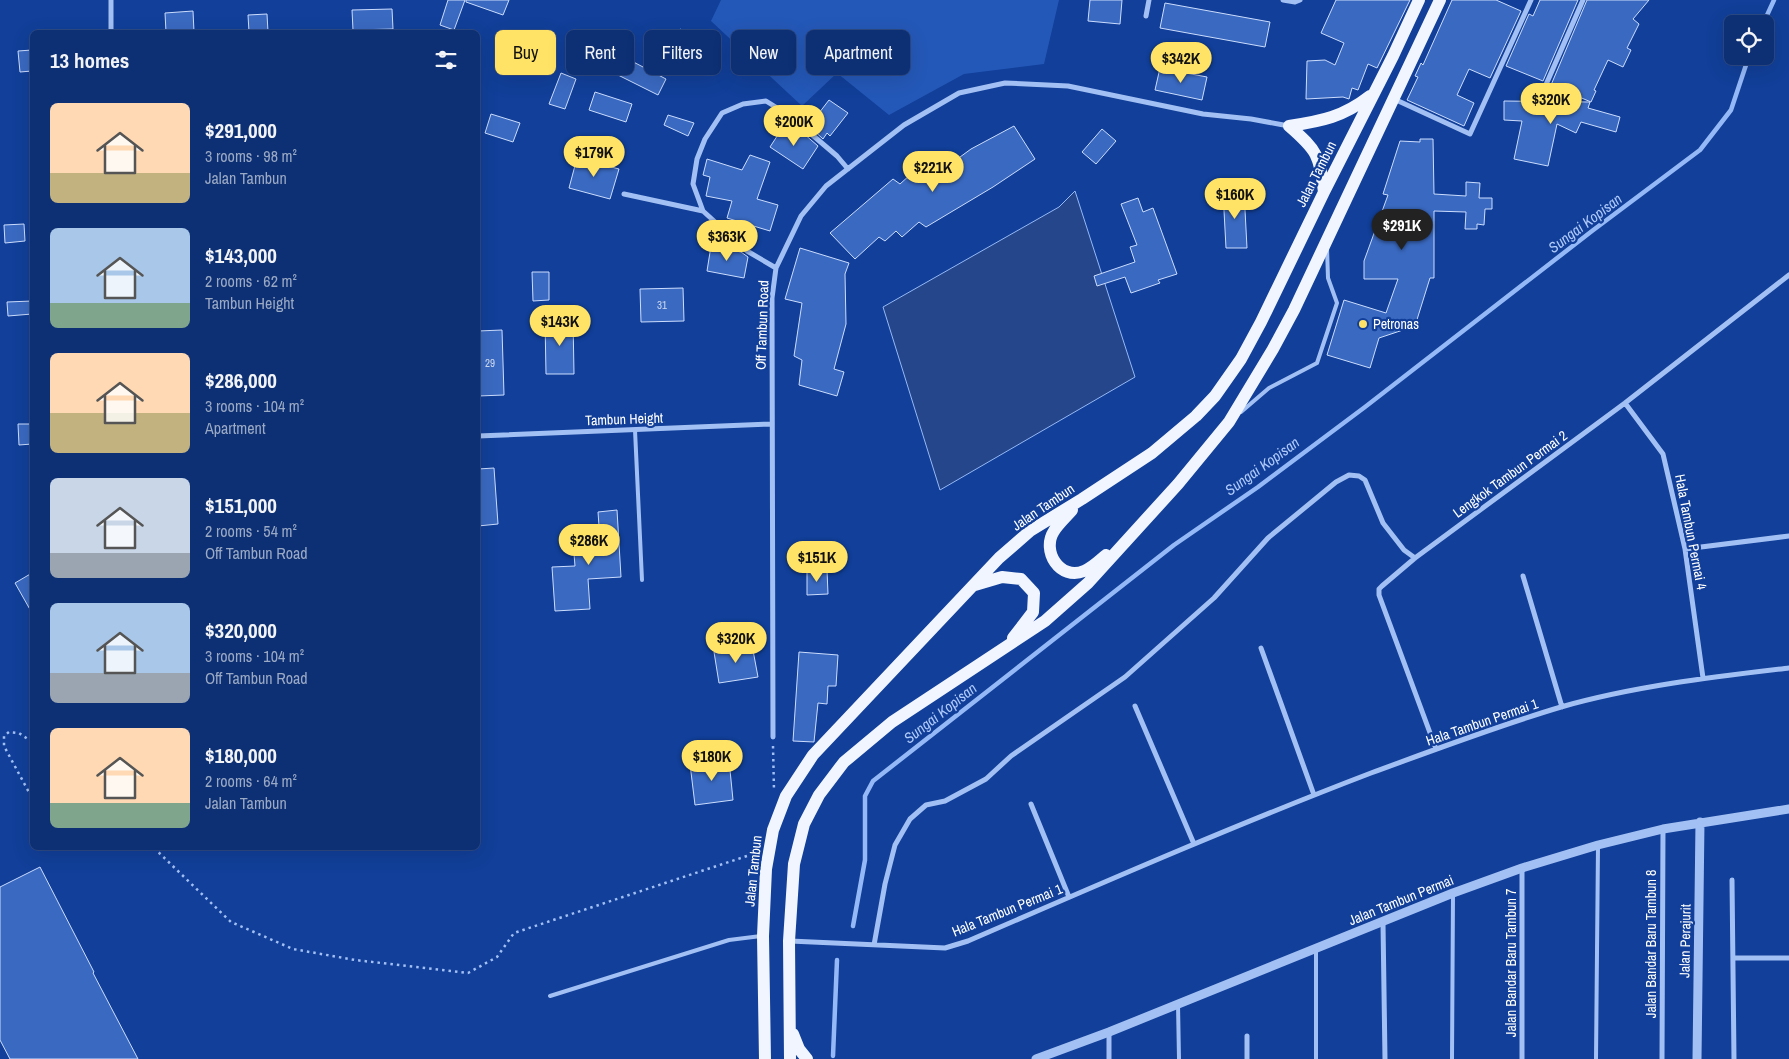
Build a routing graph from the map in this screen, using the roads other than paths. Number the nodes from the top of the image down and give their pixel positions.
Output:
1 (111, 0) edge
2 (1149, 0) edge
3 (1283, 0) edge
4 (1300, 0) edge
5 (1419, 0) edge
6 (1440, 0) edge
7 (1531, 0) edge
8 (1583, 0) edge
9 (1146, 16) dead end
10 (112, 30) edge
11 (1372, 95) junction
12 (1541, 96) dead end
13 (1393, 98) junction
14 (1289, 126) junction
15 (848, 169) junction
16 (1324, 192) junction
17 (624, 194) dead end
18 (703, 211) junction
19 (1327, 239) junction
20 (776, 268) junction
21 (1789, 276) edge
22 (1625, 403) junction
23 (1229, 422) junction
24 (771, 424) junction
25 (635, 430) junction
26 (480, 436) edge
27 (1082, 499) junction
28 (1789, 536) edge
29 (1126, 540) junction
30 (1685, 549) junction
31 (1415, 558) junction
32 (1523, 576) dead end
33 (642, 580) dead end
34 (975, 584) junction
35 (1006, 646) junction
36 (1261, 648) dead end
37 (1789, 668) edge
38 (1704, 678) junction
39 (1135, 706) dead end
40 (1562, 707) junction
41 (773, 737) road end
42 (1436, 749) junction
43 (1314, 795) junction
44 (1031, 804) dead end
45 (1789, 809) edge
46 (1700, 822) junction
47 (1663, 829) junction
48 (1194, 844) junction
49 (1598, 845) junction
50 (1522, 868) junction
51 (1732, 880) dead end
52 (1453, 893) junction
53 (1069, 897) junction
54 (1383, 923) junction
55 (763, 936) junction
56 (789, 941) junction
57 (874, 945) junction
58 (1316, 949) junction
59 (1733, 958) junction
60 (1789, 958) edge
61 (550, 996) dead end
62 (1178, 1004) junction
63 (790, 1029) junction
64 (1109, 1032) junction
65 (1247, 1036) dead end
66 (765, 1059) edge
67 (790, 1059) edge
68 (808, 1059) edge
69 (1036, 1059) edge
70 (1109, 1059) edge
71 (1179, 1059) edge
72 (1247, 1059) edge
73 (1316, 1059) edge
74 (1385, 1059) edge
75 (1452, 1059) edge
76 (1522, 1059) edge
77 (1596, 1059) edge
78 (1662, 1059) edge
79 (1697, 1059) edge
80 (1734, 1059) edge

1 - 10 street
2 - 9 street
3 - 4 street
5 - 11 main road, Jalan Tambun
6 - 13 main road
7 - 13 street
8 - 12 street
11 - 14 main road
11 - 16 main road, Jalan Tambun
13 - 19 main road
14 - 15 street, Off Tambun Road
14 - 16 main road
15 - 18 street
15 - 20 street, Off Tambun Road
16 - 27 main road, Jalan Tambun
17 - 18 street
18 - 20 street
19 - 23 main road
19 - 23 lane
20 - 24 street, Off Tambun Road
21 - 22 street, Lengkok Tambun Permai 2
22 - 30 street, Hala Tambun Permai 4
22 - 31 street, Lengkok Tambun Permai 2
23 - 29 main road
24 - 25 street, Tambun Height
24 - 41 street, Off Tambun Road
25 - 26 street, Tambun Height
25 - 33 lane
27 - 29 main road
27 - 34 main road, Jalan Tambun
28 - 30 street
29 - 35 main road
30 - 38 street, Hala Tambun Permai 4
31 - 42 street, Lengkok Tambun Permai 2
31 - 57 street
32 - 40 street
34 - 35 main road
34 - 55 main road, Jalan Tambun
35 - 56 main road
36 - 43 street
37 - 38 street, Hala Tambun Permai 1
38 - 40 street, Hala Tambun Permai 1
39 - 48 street
40 - 42 street, Hala Tambun Permai 1
42 - 43 street, Hala Tambun Permai 1
43 - 48 street, Hala Tambun Permai 1
44 - 53 street
45 - 46 street, Jalan Tambun Permai
46 - 47 street, Jalan Tambun Permai
46 - 79 street, Jalan Perajurit
47 - 49 street, Jalan Tambun Permai
47 - 78 street, Jalan Bandar Baru Tambun 8
48 - 53 street, Hala Tambun Permai 1
49 - 50 street, Jalan Tambun Permai
49 - 77 lane
50 - 52 street, Jalan Tambun Permai
50 - 76 street, Jalan Bandar Baru Tambun 7
51 - 59 street
52 - 54 street, Jalan Tambun Permai
52 - 75 lane
53 - 57 street, Hala Tambun Permai 1
54 - 58 street, Jalan Tambun Permai
54 - 74 street
55 - 61 lane
55 - 66 main road, Jalan Tambun
56 - 57 street, Hala Tambun Permai 1
56 - 63 main road
58 - 62 street, Jalan Tambun Permai
58 - 73 lane
59 - 60 street
59 - 80 street
62 - 64 street, Jalan Tambun Permai
62 - 71 lane
63 - 67 main road
63 - 68 main road
64 - 69 street, Jalan Tambun Permai
64 - 70 street
65 - 72 street

